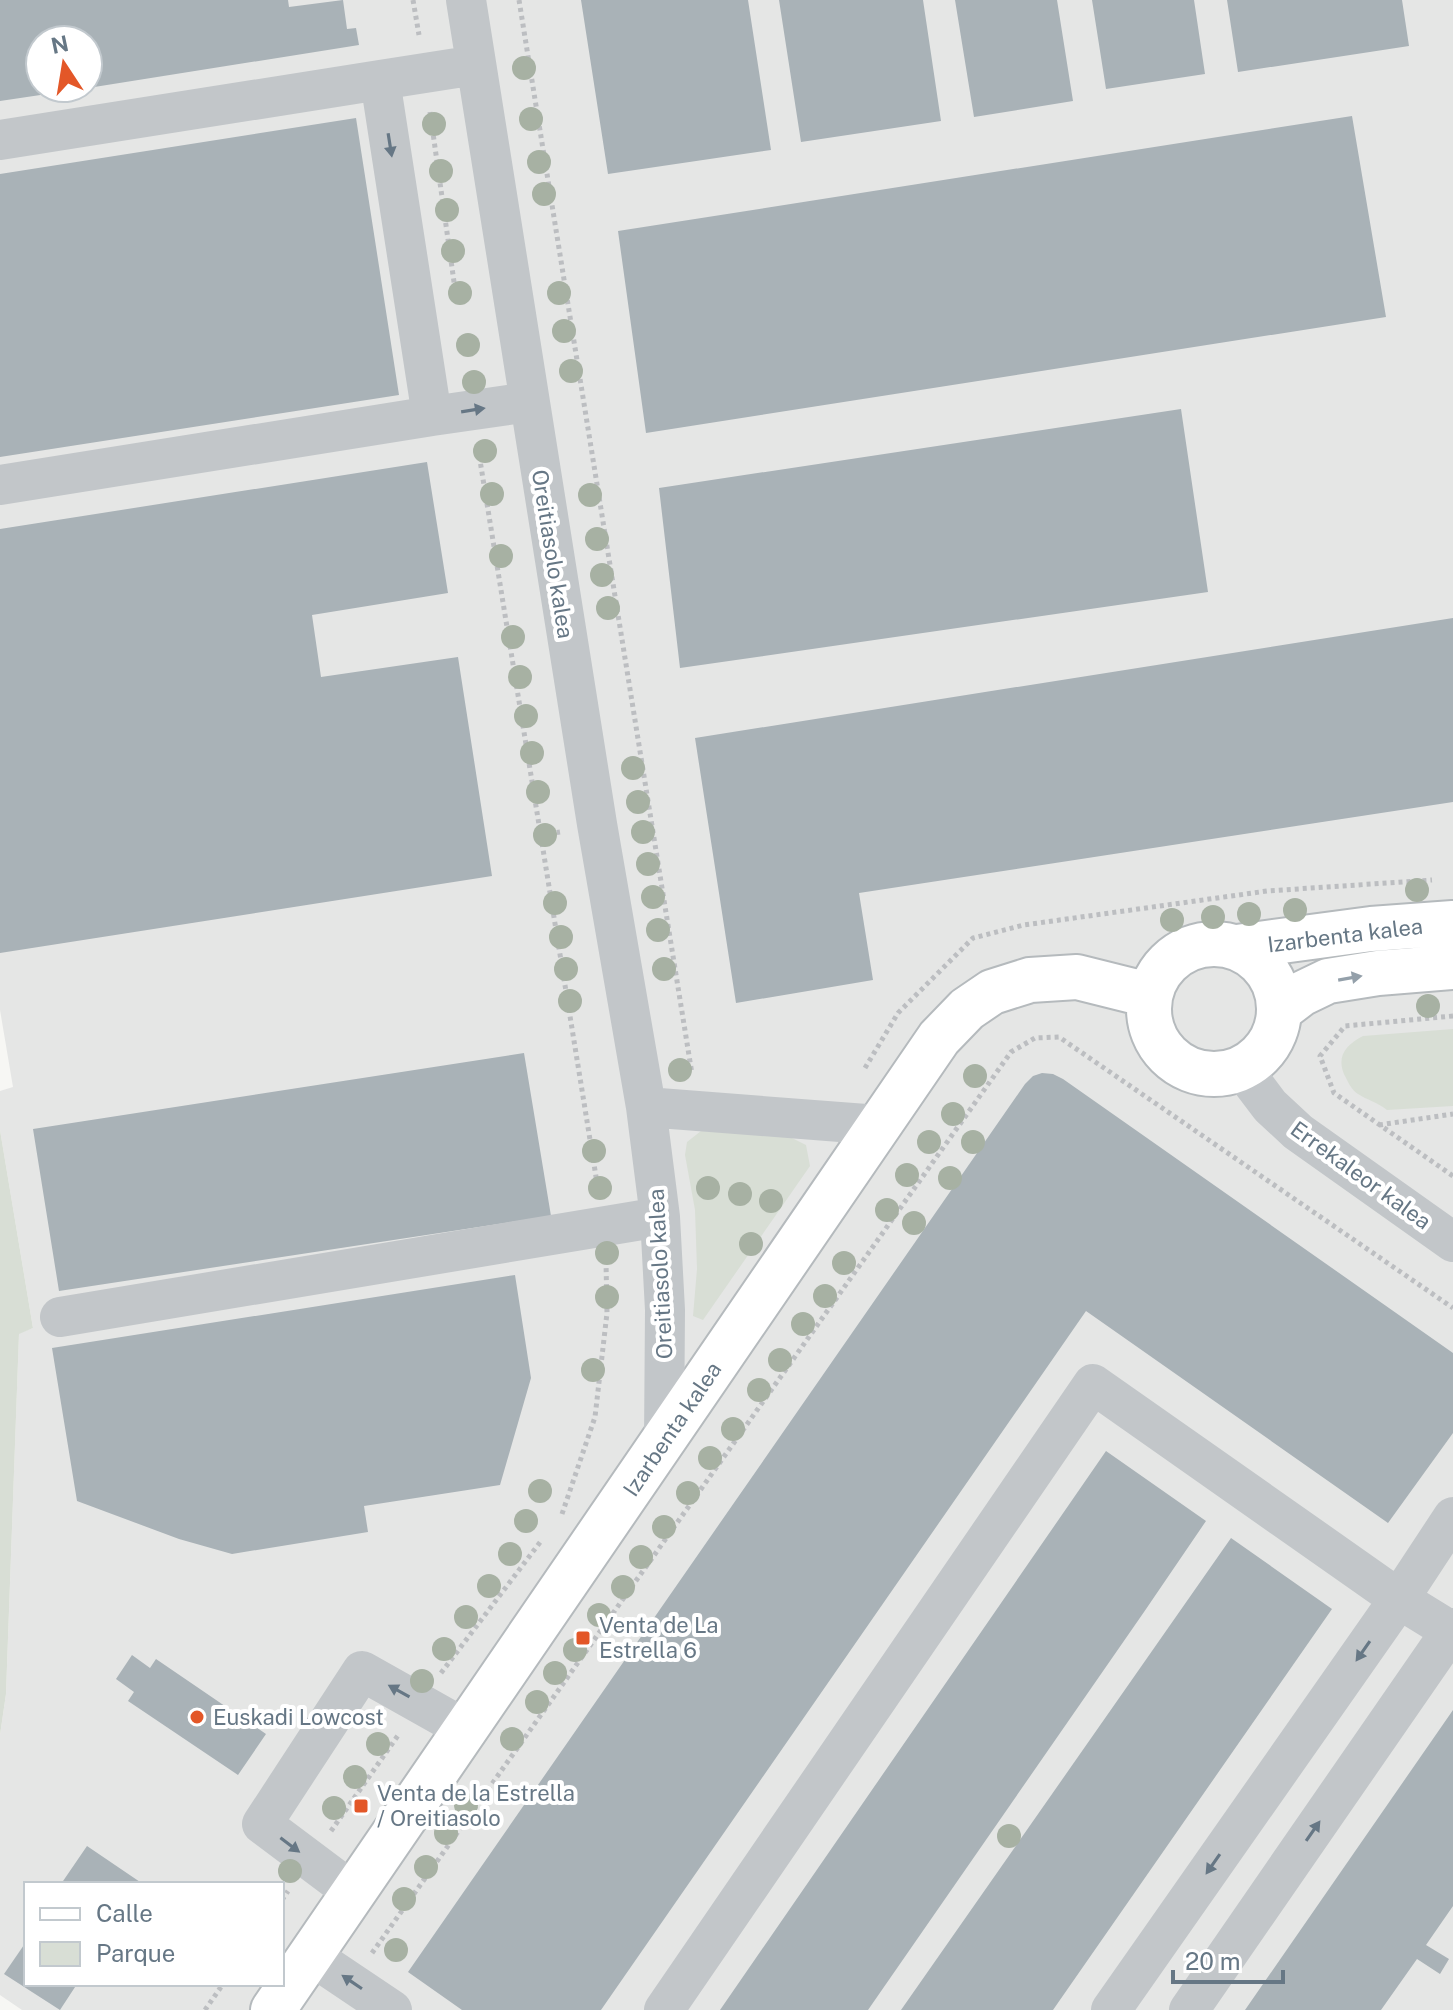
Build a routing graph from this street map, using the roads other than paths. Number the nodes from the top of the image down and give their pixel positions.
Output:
1 (466, 0) edge
2 (476, 65) junction
3 (380, 80) junction
4 (0, 140) edge
5 (529, 402) junction
6 (432, 416) junction
7 (0, 485) edge
8 (1453, 923) edge
9 (1237, 947) junction
10 (1453, 967) edge
11 (1149, 995) junction
12 (1280, 1010) junction
13 (1242, 1069) junction
14 (646, 1107) junction
15 (879, 1125) junction
16 (660, 1217) junction
17 (1453, 1242) edge
18 (60, 1317) dead end
19 (664, 1441) junction
20 (1453, 1517) edge
21 (1399, 1599) junction
22 (1452, 1630) edge
23 (467, 1730) junction
24 (354, 1893) junction
25 (310, 1955) junction
26 (273, 2010) edge
27 (392, 2010) edge
28 (664, 2010) edge
29 (1111, 2010) edge
30 (1189, 2010) edge

1 - 2 street, Oreitiasolo kalea
2 - 3 street
2 - 5 street, Oreitiasolo kalea
3 - 4 street
3 -> 6 street
6 -> 5 street
5 - 14 street, Oreitiasolo kalea
6 - 7 street
8 - 9 main road, Izarbenta kalea
9 - 11 main road
9 - 12 main road
12 -> 10 main road, Izarbenta kalea
11 - 13 main road
11 - 15 main road, Izarbenta kalea
12 - 13 main road
13 - 17 street, Errekaleor kalea
14 - 15 street
14 - 16 street, Oreitiasolo kalea
15 - 19 main road, Izarbenta kalea
16 - 18 street
16 - 19 street, Oreitiasolo kalea
19 - 23 main road, Izarbenta kalea
20 - 21 street
21 - 22 street
21 - 28 street
21 -> 29 street
30 -> 22 street
23 - 24 main road, Izarbenta kalea
23 -> 24 street
24 - 25 main road, Izarbenta kalea
25 - 26 main road, Izarbenta kalea
27 -> 25 street

